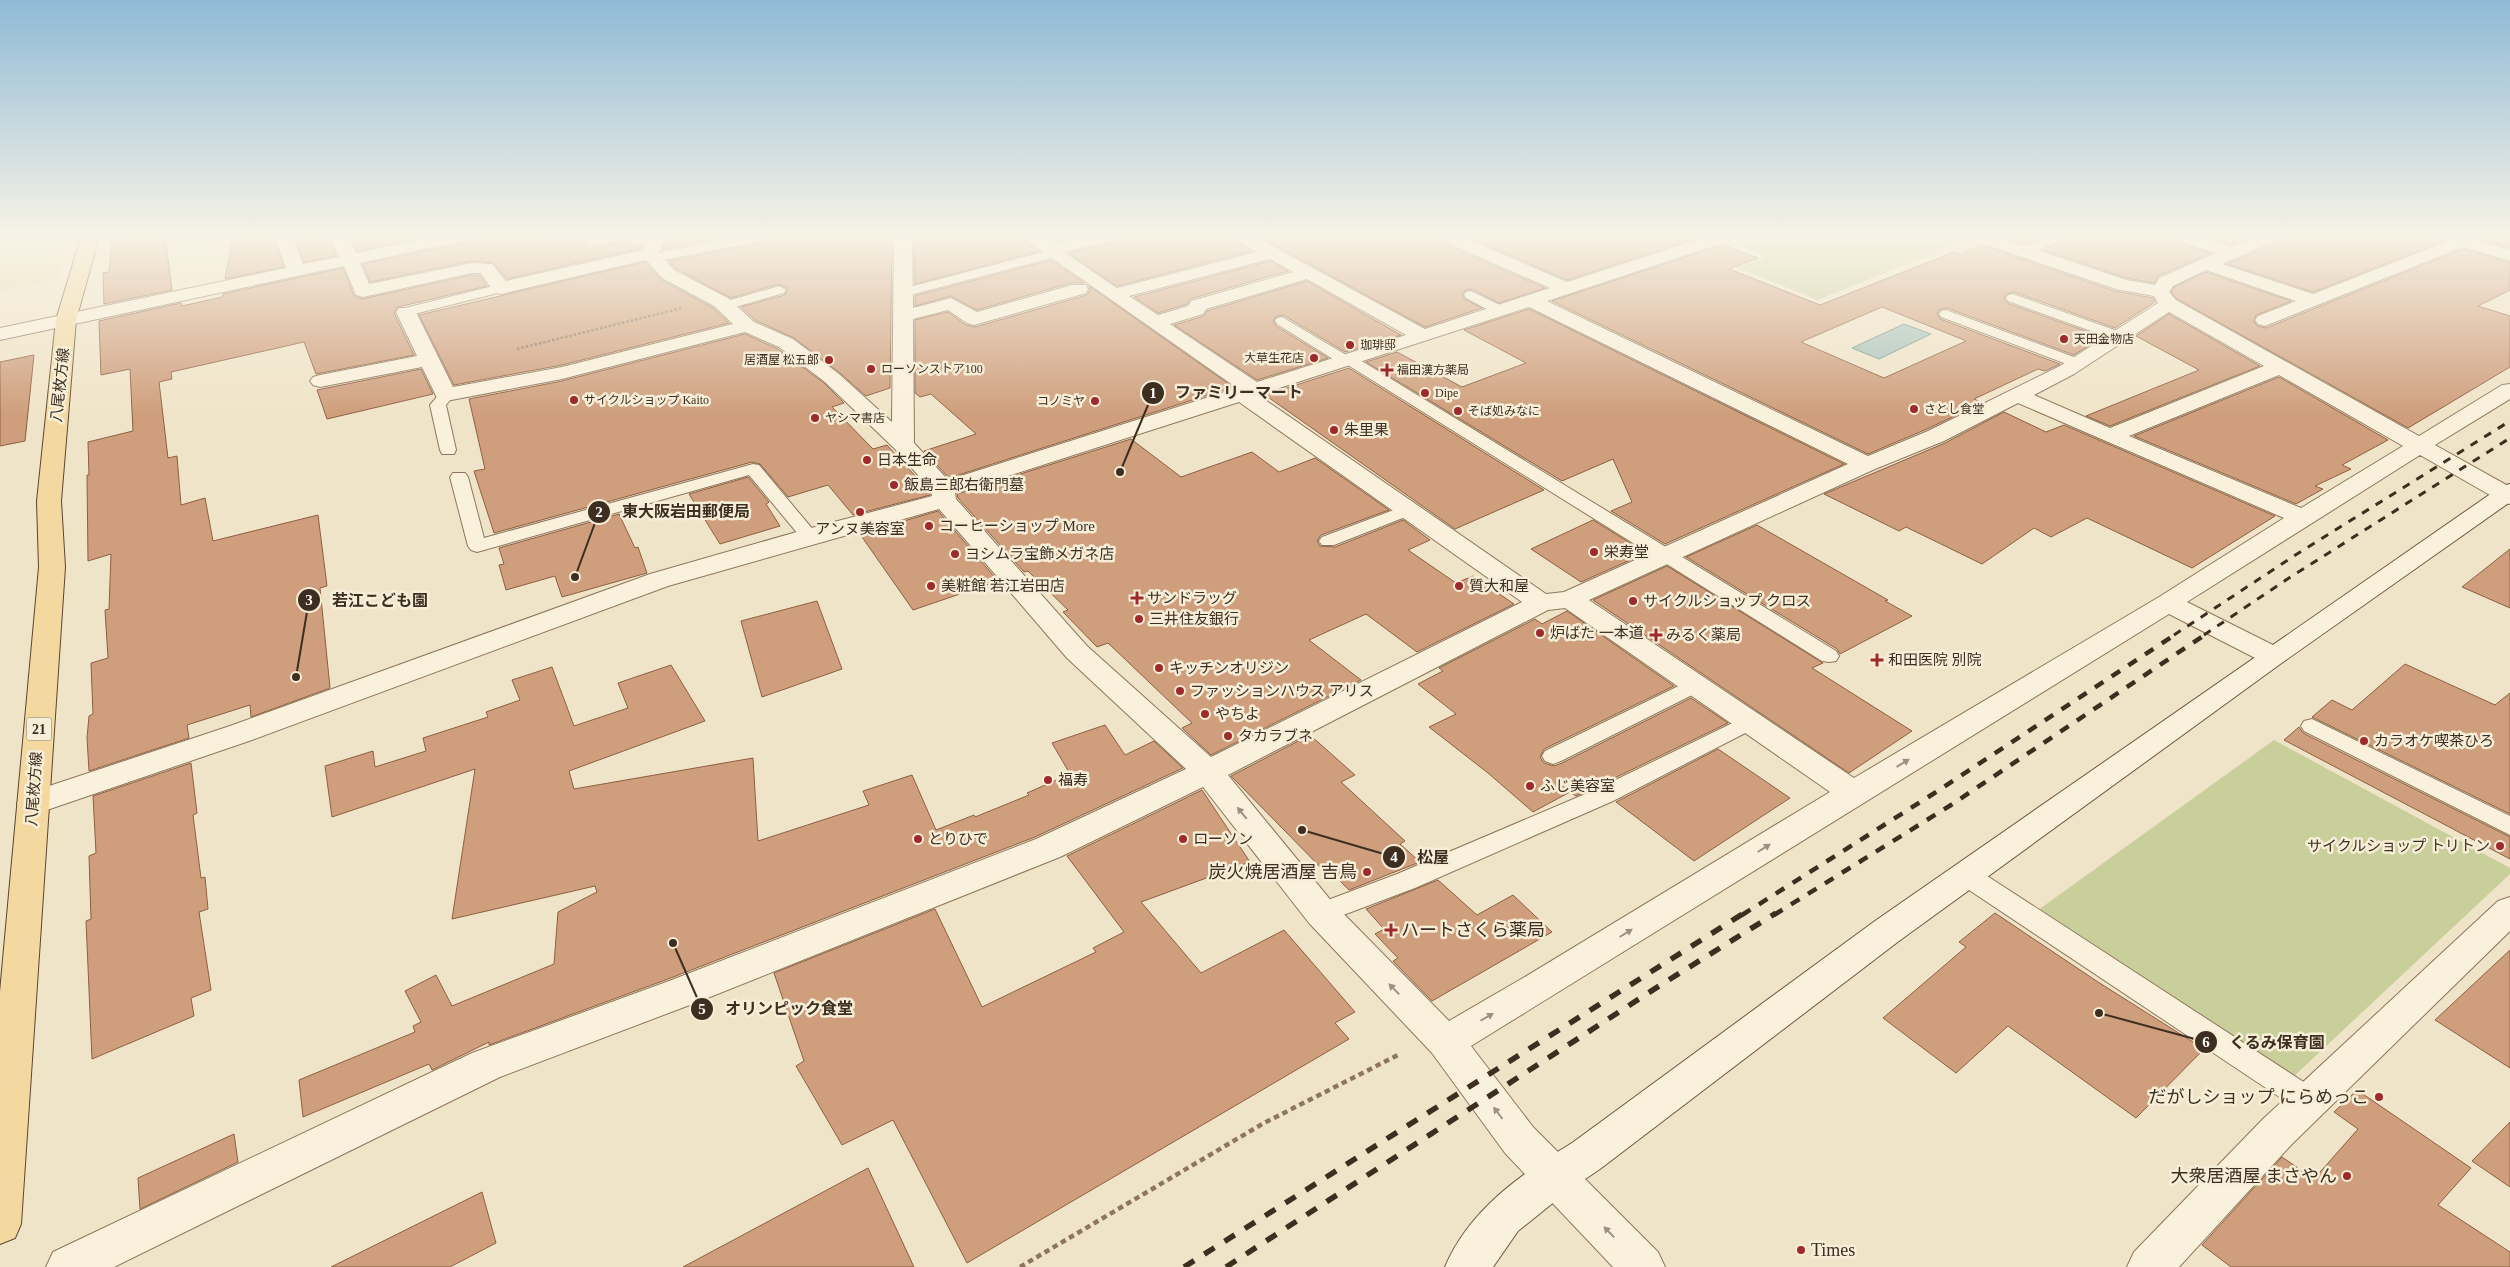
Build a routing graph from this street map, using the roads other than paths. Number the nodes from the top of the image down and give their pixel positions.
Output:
1 (73, 296) edge
2 (176, 296) edge
3 (469, 296) edge
4 (708, 296) edge
5 (752, 296) edge
6 (903, 296) edge
7 (1053, 296) edge
8 (1117, 296) edge
9 (1229, 296) edge
10 (1351, 296) edge
11 (1473, 296) edge
12 (1546, 296) edge
13 (2159, 296) edge
14 (2303, 296) edge
15 (2324, 296) edge
16 (2014, 298) dead end
17 (2164, 298) junction
18 (2315, 300) junction
19 (1531, 301) junction
20 (721, 303) junction
21 (1501, 311) junction
22 (406, 312) joint
23 (1946, 314) dead end
24 (903, 316) junction
25 (66, 320) junction
26 (2265, 320) dead end
27 (1282, 321) dead end
28 (1155, 322) junction
29 (747, 326) junction
30 (0, 334) edge
31 (1423, 336) junction
32 (2120, 336) junction
33 (430, 360) junction
34 (1348, 361) junction
35 (2077, 364) junction
36 (2279, 367) junction
37 (320, 381) dead end
38 (2510, 390) edge
39 (1248, 392) junction
40 (446, 395) junction
41 (2017, 395) junction
42 (2110, 436) junction
43 (902, 444) junction
44 (2420, 446) junction
45 (448, 450) dead end
46 (1867, 464) junction
47 (459, 477) dead end
48 (2509, 494) edge
49 (944, 495) junction
50 (1407, 510) junction
51 (2303, 517) junction
52 (810, 536) junction
53 (1328, 541) dead end
54 (1667, 555) junction
55 (1570, 599) junction
56 (1541, 603) junction
57 (2168, 603) junction
58 (1829, 656) dead end
59 (2273, 656) junction
60 (1695, 685) junction
61 (1749, 722) junction
62 (2312, 726) dead end
63 (1553, 756) dead end
64 (1208, 772) junction
65 (1853, 793) junction
66 (33, 803) junction
67 (2510, 826) edge
68 (1966, 875) junction
69 (2510, 910) edge
70 (1321, 913) junction
71 (1444, 1042) junction
72 (2309, 1101) junction
73 (1554, 1176) junction
74 (0, 1224) edge
75 (68, 1267) edge
76 (1467, 1267) edge
77 (1643, 1267) edge
78 (2149, 1267) edge

1 - 25 main road, 八尾枚方線 / 21
2 - 25 street
3 - 22 lane
4 - 20 street
5 - 20 lane
6 - 24 street
7 - 24 street
8 - 28 street
9 - 28 street
10 - 31 street
11 - 21 lane
12 - 19 street
13 - 17 street
14 - 18 street
15 - 18 street
16 - 32 lane
17 - 32 street
17 - 36 street
18 - 26 street
19 - 21 street
19 - 46 street
20 - 29 street
21 - 31 street
22 - 33 street
23 - 35 lane
24 - 43 street
25 - 30 street
25 - 66 main road, 八尾枚方線 / 21
27 - 34 lane
28 - 39 street
29 - 40 street
29 - 43 street
31 - 34 street
32 - 35 street
33 - 37 street
33 - 40 street
34 - 39 street
34 - 54 lane
35 - 41 street
36 - 42 street
36 - 44 street
38 - 44 street
39 - 49 street
39 - 50 street
40 - 45 lane
41 - 42 street
41 - 46 street
42 - 51 street
43 - 49 street
44 - 48 street
44 - 51 street
46 - 54 street
47 - 52 lane
48 - 59 street
49 - 52 street
49 - 64 street
50 - 53 lane
50 - 56 street
51 - 57 street
52 - 66 street
54 - 55 street
54 - 58 lane
55 - 56 street
55 - 60 street
56 - 64 street
57 - 59 street
65 -> 57 street
59 - 68 street
60 - 61 street
60 - 63 lane
61 - 65 street
61 - 70 lane
62 - 67 lane
70 -> 64 street
64 - 75 street
71 -> 65 street
66 - 74 main road, 八尾枚方線 / 21
68 - 72 lane
68 - 73 street
69 - 72 street
71 -> 70 street
73 -> 71 street
72 - 78 street
73 - 76 street
77 -> 73 street

